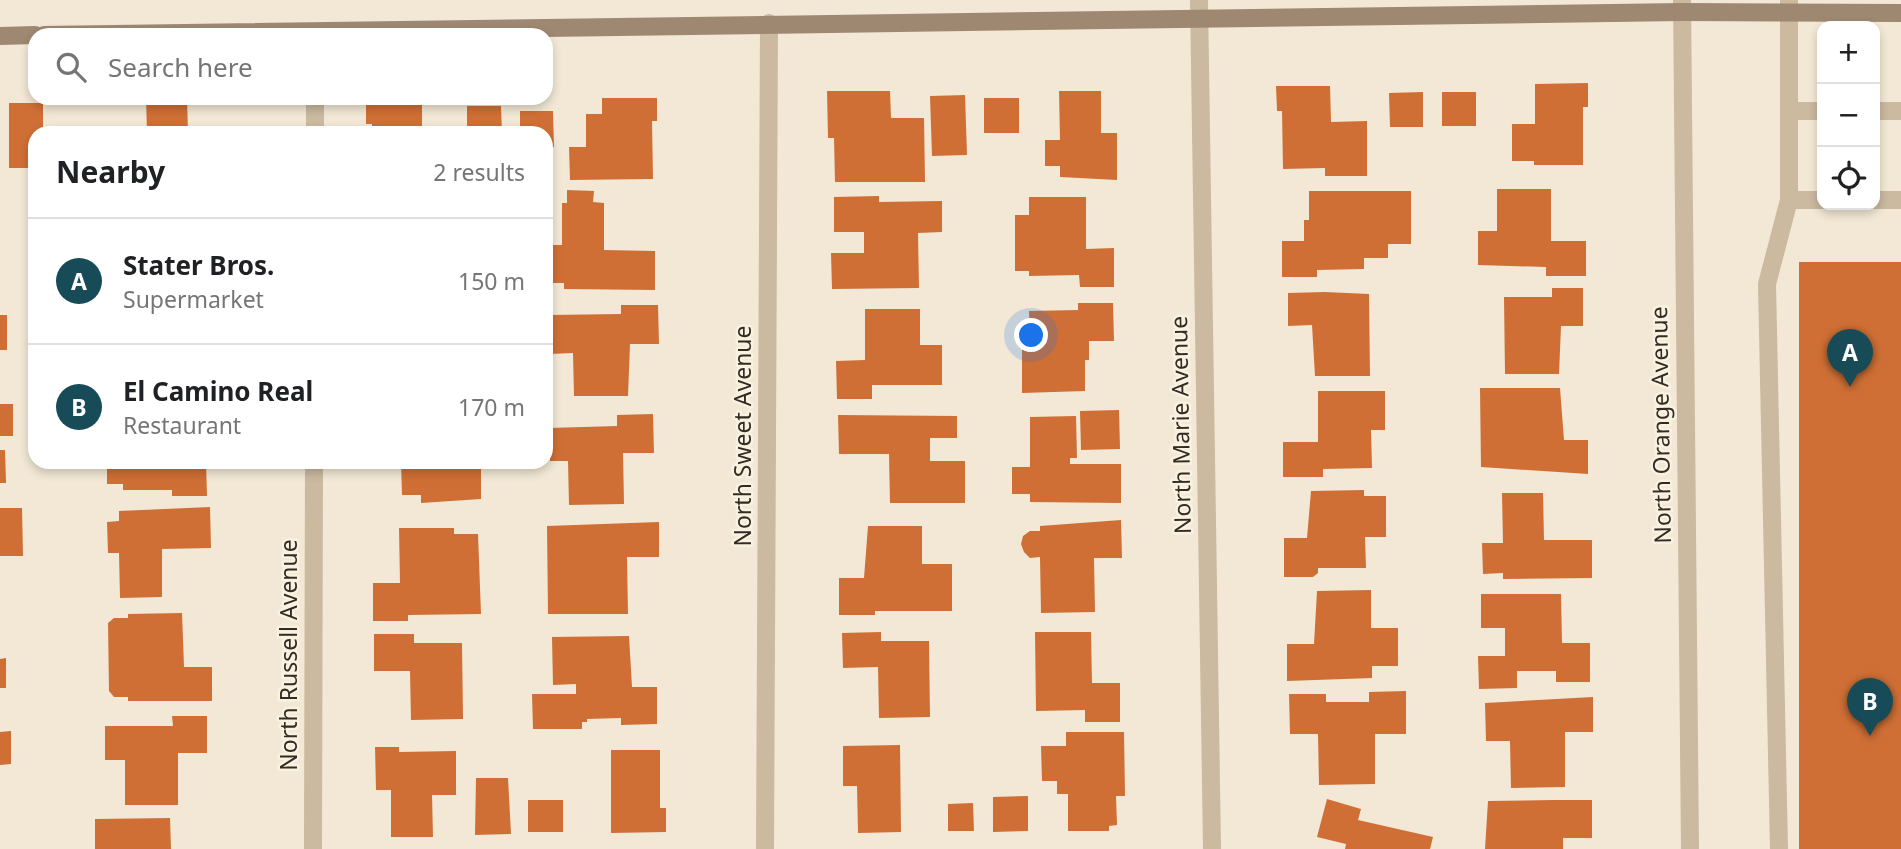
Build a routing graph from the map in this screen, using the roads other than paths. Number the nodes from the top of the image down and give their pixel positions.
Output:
1 (1199, 0) edge
2 (1682, 6) edge
3 (1789, 6) edge
4 (1901, 13) edge
5 (1199, 21) junction
6 (769, 23) junction
7 (517, 28) edge
8 (28, 35) edge
9 (0, 36) edge
10 (315, 105) edge
11 (1789, 111) junction
12 (1817, 111) edge
13 (1880, 111) edge
14 (1901, 111) edge
15 (315, 126) edge
16 (1789, 200) junction
17 (1817, 200) edge
18 (1880, 200) edge
19 (1901, 200) edge
20 (314, 469) edge
21 (313, 849) edge
22 (765, 849) edge
23 (1212, 849) edge
24 (1690, 849) edge
25 (1779, 849) edge

1 - 5 street, North Marie Avenue
2 - 3 street
2 - 5 street
2 - 24 street, North Orange Avenue
3 - 4 street
3 - 11 street
5 - 6 street
5 - 23 street, North Marie Avenue
6 - 7 street
6 - 22 street, North Sweet Avenue
8 - 9 street
10 - 15 street
11 - 12 street
11 - 16 street
13 - 14 street
16 - 17 street
16 - 25 street
18 - 19 street
20 - 21 street, North Russell Avenue

